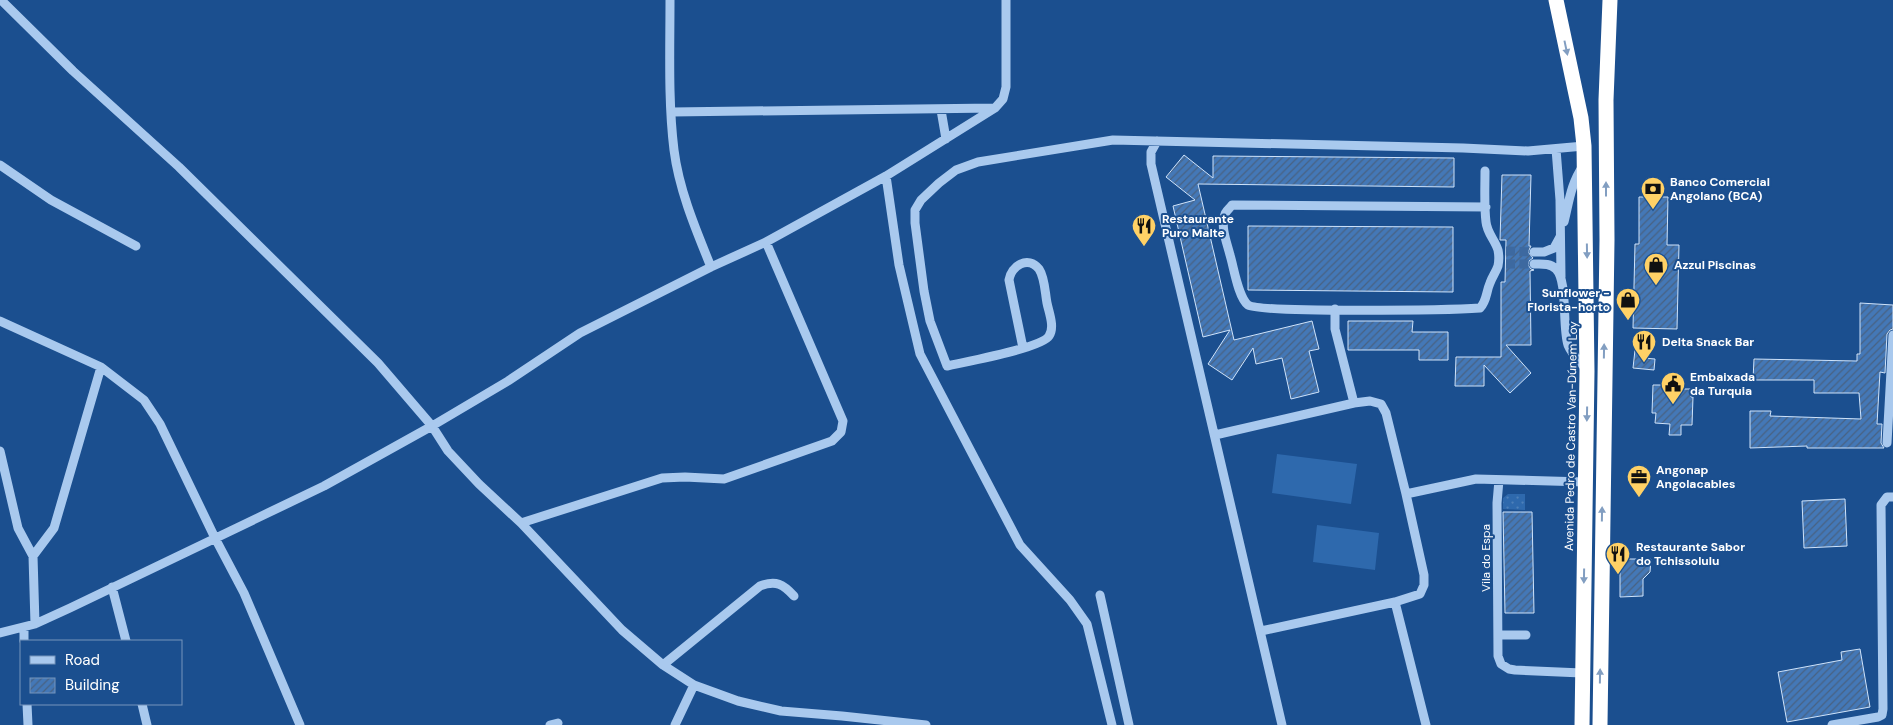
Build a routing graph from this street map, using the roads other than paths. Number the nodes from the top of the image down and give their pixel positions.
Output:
1 (2, 0) edge
2 (670, 0) edge
3 (1006, 0) edge
4 (1556, 0) edge
5 (1610, 0) edge
6 (995, 108) junction
7 (941, 110) junction
8 (672, 112) junction
9 (946, 139) junction
10 (1157, 140) junction
11 (1584, 146) junction
12 (1556, 149) junction
13 (1584, 164) junction
14 (0, 165) edge
15 (1485, 171) dead end
16 (886, 176) junction
17 (1486, 207) junction
18 (1561, 233) junction
19 (766, 242) junction
20 (136, 246) dead end
21 (1534, 252) tunnel mouth
22 (1534, 264) tunnel mouth
23 (711, 267) junction
24 (1561, 278) junction
25 (1334, 309) junction
26 (0, 321) edge
27 (1893, 335) edge
28 (1023, 348) junction
29 (101, 367) junction
30 (1588, 371) junction
31 (1354, 403) junction
32 (432, 426) junction
33 (1214, 435) junction
34 (1887, 443) dead end
35 (0, 450) edge
36 (1499, 480) junction
37 (1585, 482) junction
38 (1406, 494) junction
39 (1893, 497) edge
40 (521, 523) junction
41 (215, 538) junction
42 (33, 556) junction
43 (112, 587) junction
44 (1100, 595) dead end
45 (794, 596) dead end
46 (1395, 602) junction
47 (35, 624) junction
48 (24, 627) junction
49 (1261, 630) junction
50 (0, 634) edge
51 (1499, 635) junction
52 (1526, 635) dead end
53 (24, 640) edge
54 (126, 640) edge
55 (663, 665) junction
56 (1582, 673) junction
57 (694, 685) junction
58 (27, 705) edge
59 (142, 705) edge
60 (28, 725) edge
61 (147, 725) edge
62 (300, 725) edge
63 (675, 725) edge
64 (926, 725) edge
65 (1112, 725) edge
66 (1129, 725) edge
67 (1282, 725) edge
68 (1426, 725) edge
69 (1582, 725) edge
70 (1600, 725) edge
71 (1832, 725) edge

1 - 32 street
2 - 8 street
3 - 6 street
4 -> 11 highway, Avenida Pedro de Castro Van-Dúnem Loy
70 -> 5 highway
6 - 7 street
6 - 9 street
7 - 8 street
7 - 9 street
8 - 23 street
9 - 16 street
10 - 12 street
10 - 28 street
10 - 33 street
11 - 12 street
11 - 13 highway, Avenida Pedro de Castro Van-Dúnem Loy
12 - 18 street
13 - 18 street
13 -> 30 highway, Avenida Pedro de Castro Van-Dúnem Loy
14 - 20 street
15 - 17 street
16 - 19 street
16 - 65 street
17 - 25 street
17 - 25 street
18 - 21 street
18 - 24 street
19 - 23 street
19 - 40 street
22 - 24 street
23 - 32 street
24 - 30 street
25 - 31 street
26 - 29 street
27 - 34 street
28 - 28 street
29 - 41 street
29 - 42 street
30 -> 37 highway, Avenida Pedro de Castro Van-Dúnem Loy
31 - 33 street
31 - 38 street
32 - 40 street
32 - 41 street
33 - 49 street
35 - 42 street
36 - 37 street
36 - 38 street
36 - 51 street, Vila do Espa
37 -> 56 highway, Avenida Pedro de Castro Van-Dúnem Loy
38 - 46 street
39 - 71 street
40 - 55 street
41 - 43 street
41 - 62 street
42 - 47 street
43 - 47 street
43 - 54 street
44 - 66 street
45 - 55 street
46 - 49 street
46 - 68 street
47 - 48 street
48 - 50 street
48 - 53 street
49 - 67 street
51 - 52 street
51 - 56 street, Vila do Espa
55 - 57 street
56 - 69 highway, Avenida Pedro de Castro Van-Dúnem Loy
57 - 63 street
57 - 64 street
58 - 60 street
59 - 61 street

